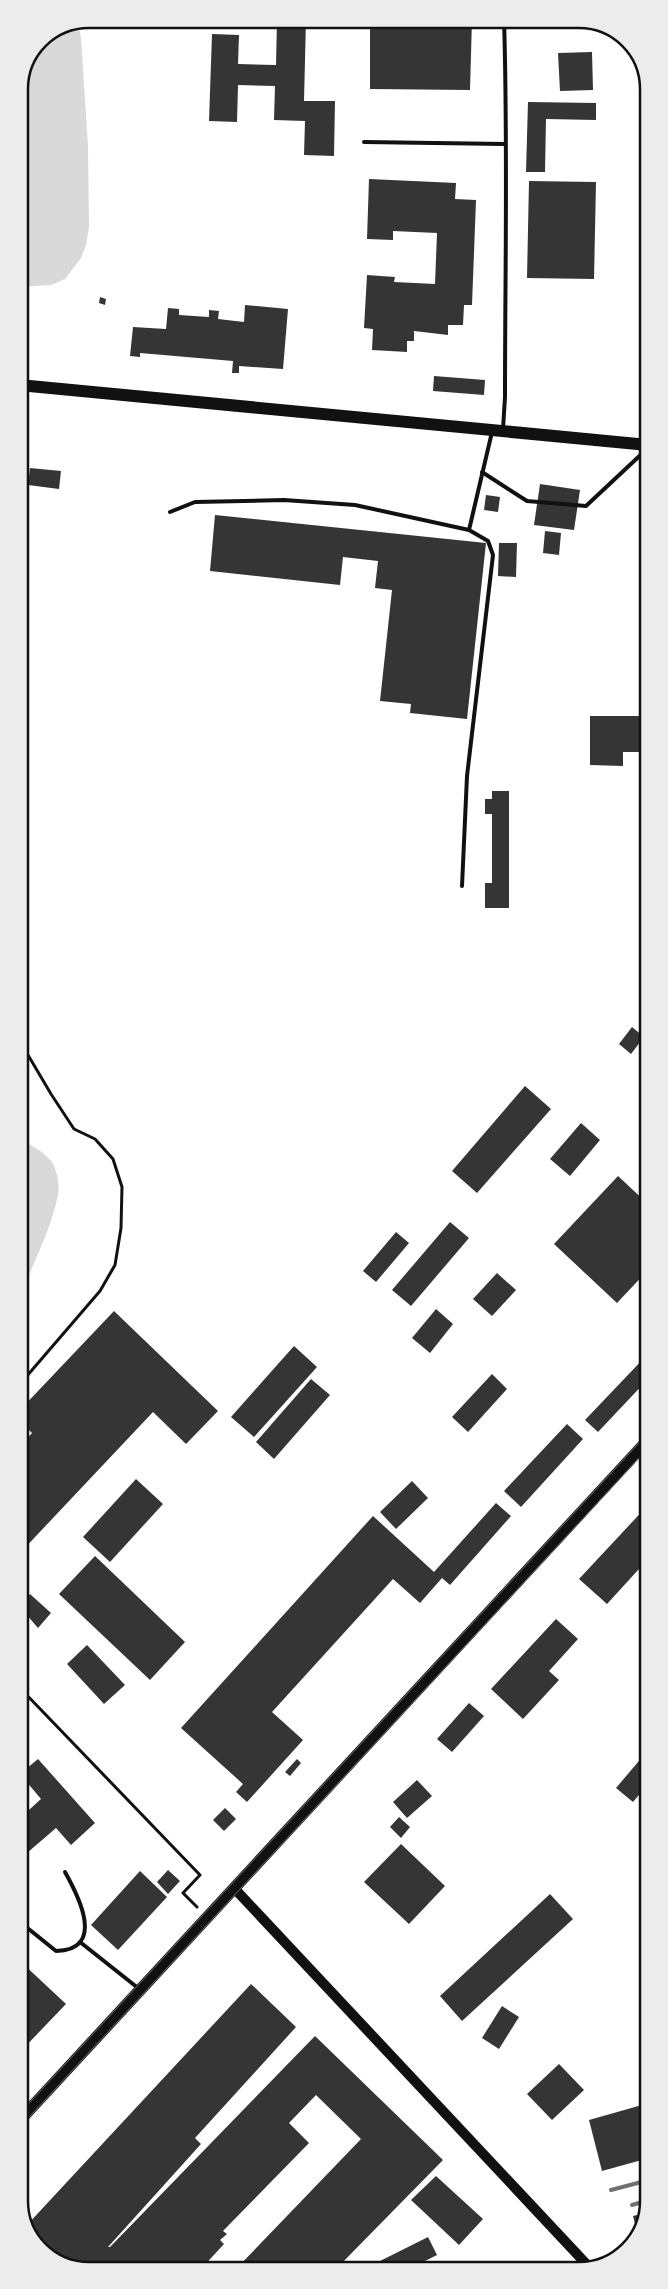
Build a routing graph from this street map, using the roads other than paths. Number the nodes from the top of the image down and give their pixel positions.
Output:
1 (504, 28) edge
2 (364, 142) dead end
3 (505, 144) junction
4 (28, 386) edge
5 (497, 431) junction
6 (640, 445) edge
7 (640, 454) edge
8 (482, 472) junction
9 (170, 512) dead end
10 (469, 530) junction
11 (462, 886) dead end
12 (640, 1449) edge
13 (65, 1872) dead end
14 (234, 1888) junction
15 (28, 1928) edge
16 (80, 1942) junction
17 (140, 1990) junction
18 (28, 2111) edge
19 (584, 2261) edge

1 - 3 lane
2 - 3 lane
3 - 5 lane
4 - 5 main road
5 - 6 main road
5 - 8 lane
7 - 8 lane
8 - 10 lane
9 - 10 lane
10 - 11 lane
12 - 14 main road
13 - 16 lane
14 - 17 main road
14 - 19 main road
15 - 16 lane
16 - 17 lane
17 - 18 main road

